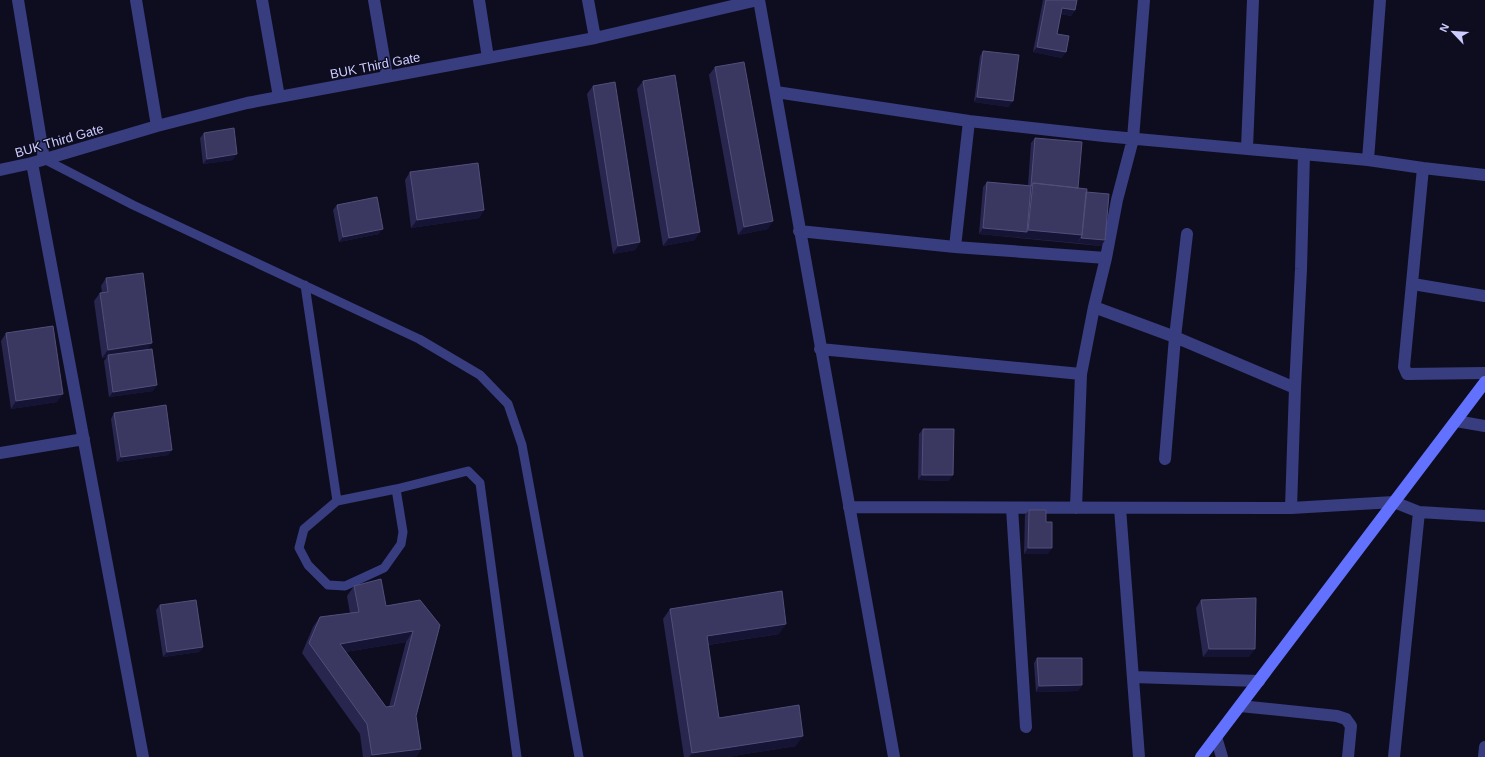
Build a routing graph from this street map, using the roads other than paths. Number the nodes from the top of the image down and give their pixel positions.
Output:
1 (18, 0) edge
2 (136, 0) edge
3 (262, 0) edge
4 (374, 0) edge
5 (479, 0) edge
6 (588, 0) edge
7 (759, 0) edge
8 (1144, 0) edge
9 (1253, 0) edge
10 (1380, 0) edge
11 (595, 38) junction
12 (488, 58) junction
13 (387, 76) junction
14 (776, 92) junction
15 (280, 97) junction
16 (969, 122) junction
17 (157, 126) junction
18 (1133, 139) junction
19 (1247, 148) junction
20 (1304, 154) junction
21 (44, 159) junction
22 (1368, 160) junction
23 (32, 163) junction
24 (1424, 168) junction
25 (0, 170) edge
26 (1485, 174) edge
27 (799, 231) junction
28 (1187, 234) dead end
29 (955, 247) junction
30 (1106, 258) junction
31 (1413, 284) junction
32 (305, 285) junction
33 (1485, 296) edge
34 (1094, 307) junction
35 (1175, 337) junction
36 (820, 349) junction
37 (1485, 372) edge
38 (1081, 374) junction
39 (1485, 382) edge
40 (1295, 388) junction
41 (1456, 421) junction
42 (1485, 426) edge
43 (84, 439) junction
44 (0, 453) edge
45 (1165, 459) dead end
46 (396, 489) junction
47 (337, 501) junction
48 (1394, 502) junction
49 (849, 507) junction
50 (1012, 508) junction
51 (1076, 508) junction
52 (1120, 508) junction
53 (1290, 508) junction
54 (1419, 512) junction
55 (1485, 516) edge
56 (1133, 677) junction
57 (1259, 681) junction
58 (1240, 706) junction
59 (1026, 727) dead end
60 (1216, 737) junction
61 (1485, 747) edge
62 (143, 757) edge
63 (518, 757) edge
64 (578, 757) edge
65 (894, 757) edge
66 (1139, 757) edge
67 (1201, 757) edge
68 (1222, 757) edge
69 (1348, 757) edge
70 (1394, 757) edge
71 (1484, 757) edge

1 - 21 street
2 - 17 street
3 - 15 street
4 - 13 street
5 - 12 street
6 - 11 street
7 - 11 street, BUK Third Gate
7 - 14 street
8 - 18 street
9 - 19 street
10 - 22 street
11 - 12 street, BUK Third Gate
12 - 13 street, BUK Third Gate
13 - 15 street, BUK Third Gate
14 - 16 street
14 - 27 street
15 - 17 street, BUK Third Gate
16 - 18 street
16 - 29 street
17 - 21 street, BUK Third Gate
18 - 19 street
18 - 30 street
19 - 20 street
20 - 22 street
20 - 40 street
21 - 23 street, BUK Third Gate
21 - 32 lane
22 - 24 street
23 - 25 street, BUK Third Gate
23 - 43 street
24 - 26 street
24 - 31 street
27 - 29 street
27 - 36 street
28 - 35 street
29 - 30 street
30 - 34 street
31 - 33 street
31 - 37 street
32 - 47 lane
32 - 64 lane
34 - 35 street
34 - 38 street
35 - 40 street
35 - 45 street
36 - 38 street
36 - 49 street
38 - 51 street
39 - 41 street
40 - 53 street
41 - 42 street
41 - 48 street
43 - 44 street
43 - 62 street
46 - 47 lane
46 - 47 lane
46 - 63 lane
48 - 53 street
48 - 54 street
48 - 57 street
49 - 50 street
49 - 65 street
50 - 51 street
50 - 59 street
51 - 52 street
52 - 53 street
52 - 56 street
54 - 55 street
54 - 70 street
56 - 57 street
56 - 66 street
57 - 58 street
58 - 60 street
58 - 69 street
60 - 67 street
60 - 68 street
61 - 71 street

